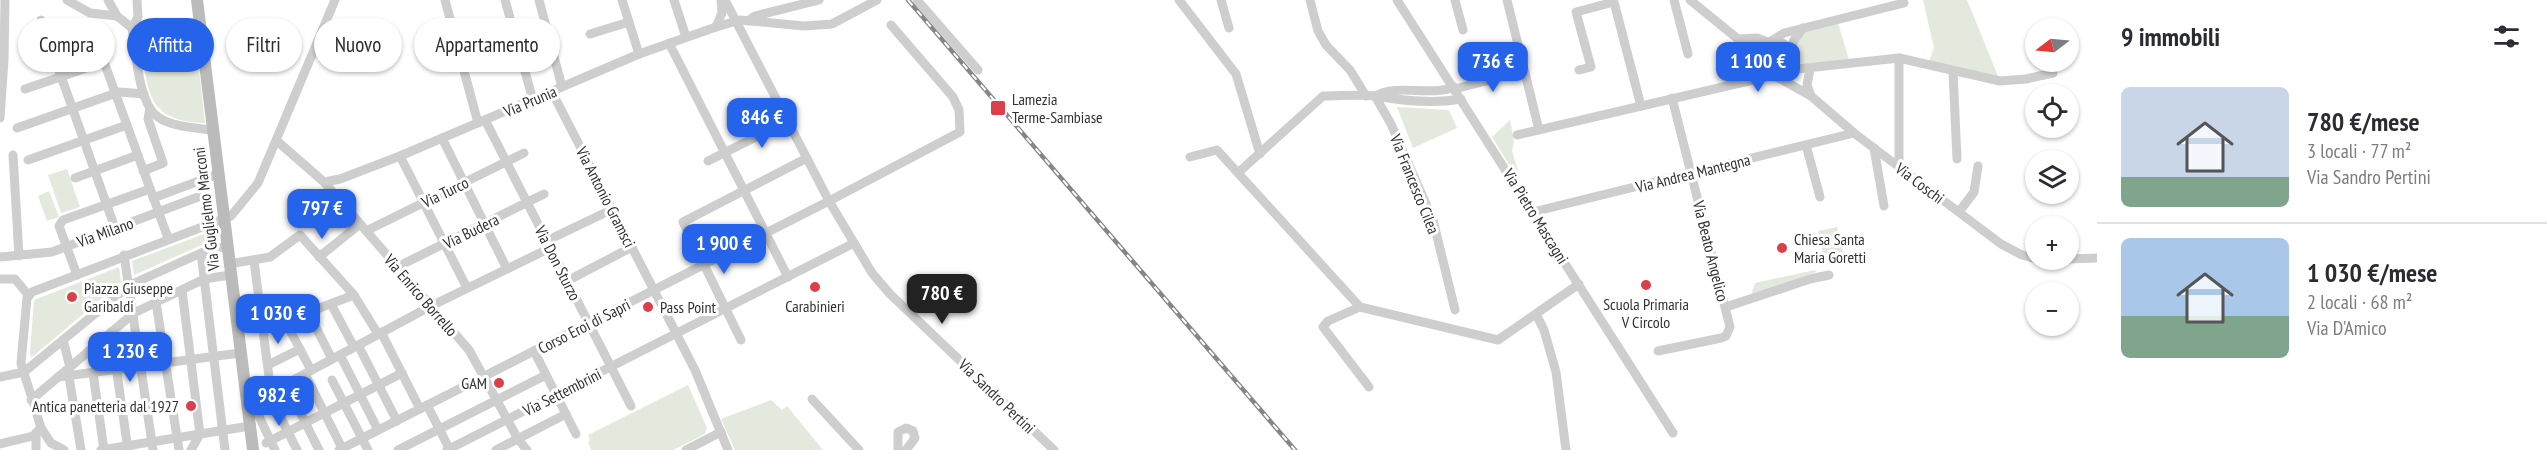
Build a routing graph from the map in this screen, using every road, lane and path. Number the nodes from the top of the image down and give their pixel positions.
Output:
1 (5, 0) edge
2 (67, 0) edge
3 (108, 0) edge
4 (137, 0) edge
5 (197, 0) edge
6 (335, 0) edge
7 (445, 0) edge
8 (505, 0) edge
9 (539, 0) edge
10 (622, 0) edge
11 (674, 0) edge
12 (723, 0) edge
13 (819, 0) edge
14 (877, 0) edge
15 (917, 0) edge
16 (1179, 0) edge
17 (1221, 0) edge
18 (1310, 0) edge
19 (1396, 0) edge
20 (1455, 0) edge
21 (1507, 0) edge
22 (1674, 0) edge
23 (1690, 0) edge
24 (1614, 1) edge
25 (1904, 3) dead end
26 (3, 11) edge
27 (117, 15) junction
28 (137, 18) edge
29 (737, 21) junction
30 (748, 21) junction
31 (629, 22) junction
32 (762, 22) junction
33 (127, 24) edge
34 (891, 25) dead end
35 (716, 27) junction
36 (1229, 28) dead end
37 (1803, 28) junction
38 (1463, 30) dead end
39 (590, 34) dead end
40 (686, 38) junction
41 (1738, 39) junction
42 (1769, 42) junction
43 (669, 43) junction
44 (749, 43) junction
45 (639, 54) junction
46 (1688, 54) dead end
47 (1791, 54) junction
48 (1899, 58) junction
49 (1757, 62) junction
50 (1812, 68) junction
51 (978, 70) dead end
52 (1579, 70) dead end
53 (1524, 71) junction
54 (1787, 71) junction
55 (1953, 71) junction
56 (59, 72) edge
57 (140, 72) edge
58 (2053, 73) dead end
59 (1773, 76) junction
60 (61, 77) junction
61 (1741, 82) junction
62 (562, 87) junction
63 (1454, 88) junction
64 (25, 89) dead end
65 (552, 92) junction
66 (115, 93) junction
67 (144, 94) junction
68 (1809, 95) junction
69 (1370, 96) junction
70 (1672, 98) junction
71 (1461, 99) junction
72 (533, 100) junction
73 (1641, 106) junction
74 (72, 108) junction
75 (150, 108) junction
76 (0, 118) edge
77 (788, 120) junction
78 (481, 121) junction
79 (1839, 121) junction
80 (127, 125) junction
81 (17, 129) dead end
82 (213, 130) junction
83 (1539, 130) junction
84 (1854, 133) junction
85 (1517, 135) dead end
86 (1835, 137) junction
87 (442, 138) junction
88 (84, 140) junction
89 (277, 141) junction
90 (1806, 145) junction
91 (1874, 148) junction
92 (524, 153) dead end
93 (724, 153) junction
94 (1260, 154) junction
95 (13, 155) dead end
96 (138, 155) junction
97 (399, 156) junction
98 (1190, 157) dead end
99 (807, 158) junction
100 (1957, 159) dead end
101 (28, 160) dead end
102 (708, 161) dead end
103 (506, 162) junction
104 (1978, 166) dead end
105 (1899, 167) junction
106 (95, 171) junction
107 (143, 171) junction
108 (1239, 172) junction
109 (1691, 173) junction
110 (218, 174) junction
111 (75, 178) dead end
112 (324, 182) junction
113 (464, 183) junction
114 (744, 190) junction
115 (152, 193) junction
116 (206, 194) dead end
117 (544, 194) dead end
118 (1820, 197) dead end
119 (829, 201) junction
120 (423, 203) junction
121 (527, 203) junction
122 (106, 204) junction
123 (1884, 206) dead end
124 (613, 209) junction
125 (159, 212) junction
126 (1533, 212) junction
127 (1959, 212) junction
128 (223, 220) junction
129 (485, 224) junction
130 (363, 227) junction
131 (115, 228) junction
132 (766, 233) junction
133 (168, 238) junction
134 (854, 243) junction
135 (444, 244) junction
136 (548, 244) junction
137 (226, 246) junction
138 (66, 247) junction
139 (632, 247) junction
140 (201, 253) junction
141 (124, 255) junction
142 (19, 256) junction
143 (2025, 256) edge
144 (0, 257) edge
145 (319, 257) junction
146 (2097, 258) edge
147 (2079, 259) edge
148 (254, 261) junction
149 (704, 265) junction
150 (397, 267) junction
151 (507, 268) junction
152 (229, 270) junction
153 (77, 274) junction
154 (1829, 275) dead end
155 (788, 277) junction
156 (0, 279) edge
157 (204, 279) junction
158 (567, 281) junction
159 (1579, 284) junction
160 (130, 285) junction
161 (466, 288) junction
162 (182, 290) junction
163 (654, 290) junction
164 (354, 295) junction
165 (29, 296) junction
166 (156, 302) junction
167 (331, 304) junction
168 (431, 306) junction
169 (1360, 307) junction
170 (1726, 307) junction
171 (726, 308) junction
172 (1455, 310) dead end
173 (134, 312) junction
174 (308, 312) junction
175 (1536, 314) junction
176 (285, 321) junction
177 (588, 323) junction
178 (264, 329) junction
179 (111, 332) junction
180 (380, 333) junction
181 (676, 333) junction
182 (63, 340) junction
183 (741, 340) dead end
184 (356, 346) junction
185 (300, 349) junction
186 (534, 351) junction
187 (1658, 351) dead end
188 (240, 353) junction
189 (214, 356) junction
190 (336, 357) junction
191 (189, 360) junction
192 (166, 363) junction
193 (141, 366) junction
194 (268, 366) junction
195 (610, 367) junction
196 (117, 370) junction
197 (24, 372) junction
198 (69, 372) junction
199 (308, 372) junction
200 (93, 373) junction
201 (402, 373) junction
202 (546, 375) junction
203 (0, 376) edge
204 (484, 376) junction
205 (332, 380) dead end
206 (286, 384) junction
207 (379, 385) junction
208 (1369, 387) dead end
209 (360, 395) junction
210 (556, 395) junction
211 (271, 396) junction
212 (812, 399) dead end
213 (31, 400) junction
214 (496, 400) junction
215 (344, 403) junction
216 (631, 406) dead end
217 (423, 407) junction
218 (324, 413) junction
219 (566, 414) junction
220 (507, 419) junction
221 (397, 420) junction
222 (305, 423) junction
223 (250, 426) junction
224 (440, 429) junction
225 (39, 430) junction
226 (378, 430) junction
227 (223, 431) junction
228 (288, 432) junction
229 (721, 432) junction
230 (1673, 433) dead end
231 (200, 434) junction
232 (576, 434) dead end
233 (177, 438) junction
234 (362, 438) junction
235 (518, 439) junction
236 (268, 442) junction
237 (0, 444) edge
238 (17, 445) edge
239 (152, 446) edge
240 (128, 448) edge
241 (59, 449) edge
242 (342, 449) edge
243 (36, 450) edge
244 (81, 450) edge
245 (103, 450) edge
246 (179, 450) edge
247 (191, 450) edge
248 (225, 450) edge
249 (253, 450) edge
250 (275, 450) edge
251 (297, 450) edge
252 (319, 450) edge
253 (368, 450) edge
254 (398, 450) edge
255 (449, 450) edge
256 (496, 450) edge
257 (527, 450) edge
258 (686, 450) edge
259 (728, 450) edge
260 (859, 450) edge
261 (898, 450) edge
262 (906, 450) edge
263 (1054, 450) edge
264 (1566, 450) edge

1 - 26 street
2 - 27 street
3 - 27 street
4 - 28 street
5 - 82 main road, Via Guglielmo Marconi
6 - 89 street
7 - 78 street, Via Don Sturzo
8 - 72 street
9 - 62 street
10 - 31 street
11 - 40 street
12 - 29 street, Via Sandro Pertini
12 - 35 street
13 - 30 street
14 - 32 street, Via Prunia
15 - 51 street
16 - 94 street
17 - 36 street
18 - 69 street, Via Francesco Cilea
19 - 63 street, Via Pietro Mascagni
20 - 38 street
21 - 53 street
22 - 46 street
23 - 41 street
24 - 52 street
24 - 73 street
25 - 37 street
26 - 76 street
27 - 33 street
29 - 30 street, Via Prunia
29 - 35 street, Via Prunia
29 - 44 street, Via Sandro Pertini
30 - 32 street, Via Prunia
31 - 39 street
31 - 45 street
32 - 44 street
34 - 119 street, Corso Eroi di Sapri
35 - 40 street, Via Prunia
37 - 42 street
37 - 47 street
40 - 43 street, Via Prunia
41 - 42 street
41 - 49 street
42 - 47 street
42 - 49 street
43 - 45 street, Via Prunia
43 - 93 street
44 - 77 street, Via Sandro Pertini
45 - 62 street, Via Prunia
47 - 50 street
47 - 54 street
48 - 50 street
48 - 55 street
48 - 105 street
49 - 59 street
49 - 61 street
50 - 54 street
50 - 68 street
53 - 63 street
53 - 83 street
54 - 59 street
54 - 68 street, Via Coschi
55 - 58 street
55 - 100 street
56 - 60 street
57 - 67 street
59 - 61 street
59 - 68 street, Via Coschi
60 - 64 street
60 - 66 street
60 - 74 street
61 - 70 street
62 - 65 street, Via Prunia
63 - 69 street
63 - 71 street, Via Pietro Mascagni
65 - 72 street, Via Prunia
65 - 124 street, Via Antonio Gramsci
66 - 67 street
66 - 74 street
66 - 80 street
67 - 75 street
68 - 79 street, Via Coschi
69 - 71 street
69 - 94 street
69 - 172 street, Via Francesco Cilea
70 - 73 street
70 - 109 street, Via Beato Angelico
71 - 126 street, Via Pietro Mascagni
72 - 78 street, Via Prunia
73 - 83 street
74 - 81 street
74 - 88 street
75 - 82 street
75 - 107 street
77 - 93 street
77 - 99 street, Via Sandro Pertini
78 - 87 street, Via Prunia
78 - 103 street, Via Don Sturzo
79 - 84 street, Via Coschi
79 - 86 street
80 - 88 street
80 - 96 street
82 - 110 main road, Via Guglielmo Marconi
83 - 85 street
84 - 86 street, Via Andrea Mantegna
84 - 91 street, Via Coschi
86 - 90 street, Via Andrea Mantegna
87 - 97 street, Via Prunia
87 - 113 street
88 - 101 street
88 - 106 street
89 - 112 street, Via Enrico Borrello
89 - 128 street
90 - 109 street, Via Andrea Mantegna
90 - 118 street
91 - 105 street, Via Coschi
91 - 123 street
92 - 103 street, Via Turco
93 - 102 street
93 - 114 street
94 - 108 street
95 - 142 street
96 - 106 street
96 - 107 street
97 - 112 street, Via Prunia
97 - 120 street
98 - 108 street
99 - 114 street
99 - 119 street, Via Sandro Pertini
103 - 113 street, Via Turco
103 - 121 street, Via Don Sturzo
104 - 127 street
105 - 127 street, Via Coschi
106 - 111 street
106 - 122 street
107 - 115 street
108 - 169 street
109 - 126 street, Via Andrea Mantegna
109 - 170 street, Via Beato Angelico
110 - 115 street
110 - 128 main road, Via Guglielmo Marconi
112 - 130 street, Via Enrico Borrello
113 - 120 street, Via Turco
113 - 129 street
114 - 132 street
114 - 149 street
115 - 122 street
115 - 125 street
116 - 125 street, Via Milano
117 - 121 street, Via Budera
119 - 132 street, Corso Eroi di Sapri
119 - 134 street, Via Sandro Pertini
120 - 130 street, Via Turco
120 - 135 street
121 - 129 street, Via Budera
121 - 136 street, Via Don Sturzo
122 - 131 street
122 - 138 street
124 - 136 street
124 - 139 street, Via Antonio Gramsci
125 - 131 street, Via Milano
125 - 133 street
126 - 159 street, Via Pietro Mascagni
127 - 143 street, Via Coschi
128 - 133 street
128 - 137 main road, Via Guglielmo Marconi
129 - 135 street, Via Budera
129 - 151 street
130 - 145 street, Via Turco
130 - 150 street, Via Enrico Borrello
131 - 138 street, Via Milano
132 - 149 street, Corso Eroi di Sapri
132 - 155 street
133 - 141 street
134 - 155 street, Via Settembrini
134 - 263 street, Via Sandro Pertini
135 - 150 street, Via Budera
135 - 161 street
136 - 151 street
136 - 158 street, Via Don Sturzo
137 - 140 street
137 - 152 main road, Via Guglielmo Marconi
138 - 142 street, Via Milano
138 - 153 street
139 - 158 street
139 - 163 street, Via Antonio Gramsci
140 - 157 street
140 - 160 street
141 - 153 street
141 - 160 street
142 - 144 street, Via Milano
145 - 148 street
145 - 164 street
146 - 147 street
148 - 152 street
148 - 178 street
149 - 163 street, Corso Eroi di Sapri
149 - 171 street
150 - 168 street, Via Enrico Borrello
151 - 161 street
152 - 157 street
152 - 188 main road, Via Guglielmo Marconi
153 - 165 street
154 - 170 street
155 - 171 street, Via Settembrini
156 - 165 street
157 - 162 street
157 - 189 street
158 - 177 street, Via Don Sturzo
159 - 175 street
159 - 230 street, Via Pietro Mascagni
160 - 173 street
160 - 182 street
161 - 168 street
162 - 166 street
162 - 191 street
163 - 177 street, Corso Eroi di Sapri
163 - 181 street, Via Antonio Gramsci
164 - 167 street
164 - 180 street
165 - 197 street
166 - 173 street
166 - 192 street
167 - 174 street
167 - 184 street
168 - 180 street
168 - 204 street, Via Enrico Borrello
169 - 175 street
169 - 208 street
170 - 187 street, Via Beato Angelico
171 - 181 street, Via Settembrini
171 - 183 street
173 - 179 street
173 - 193 street
174 - 176 street
174 - 190 street
175 - 264 street
176 - 178 street
176 - 185 street
177 - 186 street, Corso Eroi di Sapri
177 - 195 street, Via Don Sturzo
178 - 194 street
179 - 196 street
179 - 198 street
180 - 184 street
180 - 201 street
181 - 195 street, Via Settembrini
181 - 229 street, Via Antonio Gramsci
182 - 197 street
182 - 198 street
184 - 190 street
184 - 207 street
185 - 194 street
185 - 199 street
186 - 202 street
186 - 204 street, Corso Eroi di Sapri
188 - 189 street
188 - 223 main road, Via Guglielmo Marconi
189 - 191 street
189 - 227 street
190 - 199 street
190 - 209 street
191 - 192 street
191 - 231 street
192 - 193 street
192 - 233 street
193 - 196 street
193 - 239 street
194 - 211 street
195 - 210 street, Via Settembrini
195 - 216 street, Via Don Sturzo
196 - 200 street
196 - 240 street
197 - 203 street
197 - 213 street
198 - 200 street
198 - 213 street
198 - 244 street
199 - 206 street
199 - 218 street
200 - 245 street
201 - 207 street
201 - 217 street
202 - 210 street
202 - 214 street
204 - 214 street, Via Enrico Borrello
204 - 217 street, Corso Eroi di Sapri
205 - 215 street
206 - 211 street
206 - 222 street
207 - 209 street
207 - 221 street
209 - 215 street
209 - 226 street
210 - 219 street
210 - 220 street, Via Settembrini
211 - 228 street
211 - 236 street
212 - 260 street
213 - 225 street
214 - 220 street, Via Enrico Borrello
214 - 224 street
215 - 218 street
215 - 234 street
217 - 221 street, Corso Eroi di Sapri
217 - 224 street
218 - 222 street
218 - 242 street
219 - 232 street
219 - 235 street
220 - 235 street, Via Enrico Borrello
220 - 255 street, Via Settembrini
221 - 226 street, Corso Eroi di Sapri
222 - 228 street
222 - 252 street
223 - 227 street
223 - 249 main road, Via Guglielmo Marconi
224 - 254 street
224 - 255 street
225 - 238 street
225 - 241 street
225 - 243 street
226 - 234 street, Corso Eroi di Sapri
227 - 231 street
227 - 248 street
228 - 236 street
228 - 251 street
229 - 258 street
229 - 259 street, Via Antonio Gramsci
231 - 233 street
231 - 247 street
233 - 239 street
233 - 246 street
234 - 242 street, Corso Eroi di Sapri
234 - 253 street
235 - 256 street
235 - 257 street, Via Enrico Borrello
236 - 250 street
237 - 238 street
239 - 240 street
240 - 245 street
261 - 262 street

